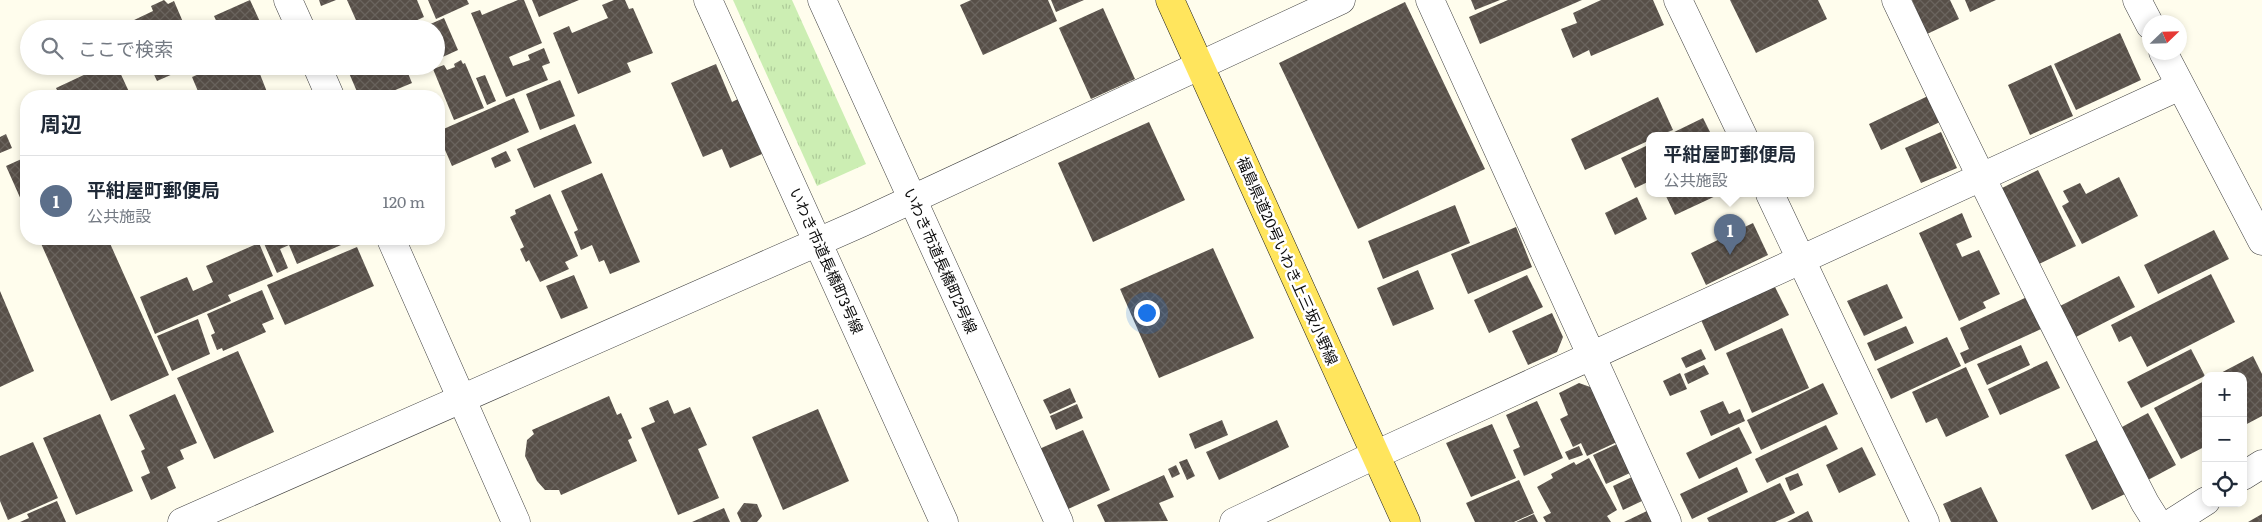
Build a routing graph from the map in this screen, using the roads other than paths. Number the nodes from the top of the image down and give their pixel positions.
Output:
1 (288, 0) edge
2 (708, 0) edge
3 (822, 0) edge
4 (1170, 0) edge
5 (1340, 0) edge
6 (1430, 0) edge
7 (1678, 0) edge
8 (1896, 0) edge
9 (2137, 0) edge
10 (2145, 15) edge
11 (297, 20) edge
12 (2167, 60) edge
13 (1199, 67) junction
14 (321, 75) edge
15 (2180, 86) junction
16 (327, 90) edge
17 (1741, 132) edge
18 (1980, 178) junction
19 (1771, 197) edge
20 (912, 199) junction
21 (2262, 241) edge
22 (817, 243) junction
23 (394, 245) edge
24 (1801, 259) junction
25 (1592, 356) junction
26 (460, 400) junction
27 (1375, 455) junction
28 (2262, 464) edge
29 (2247, 473) edge
30 (2202, 504) edge
31 (182, 522) edge
32 (516, 522) edge
33 (944, 522) edge
34 (1058, 522) edge
35 (1234, 522) edge
36 (1406, 522) edge
37 (1667, 522) edge
38 (1925, 522) edge
39 (2158, 522) edge
40 (2173, 522) edge

1 - 11 street
2 - 22 street, いわき市道長橋町3号線
3 - 20 street, いわき市道長橋町2号線
4 - 13 main road, 福島県道20号いわき上三坂小野線
5 - 13 street
6 - 25 street
7 - 17 street
8 - 18 street
9 - 10 street
12 - 15 street
13 - 20 street
13 - 27 main road, 福島県道20号いわき上三坂小野線
14 - 16 street
15 - 18 street
15 - 21 street
18 - 24 street
18 - 39 street
19 - 24 street
20 - 22 street
20 - 34 street, いわき市道長橋町2号線
22 - 26 street
22 - 33 street, いわき市道長橋町3号線
23 - 26 street
24 - 25 street
24 - 38 street
25 - 27 street
25 - 37 street
26 - 31 street
26 - 32 street
27 - 35 street
27 - 36 main road, 福島県道20号いわき上三坂小野線
28 - 29 street
30 - 40 street

